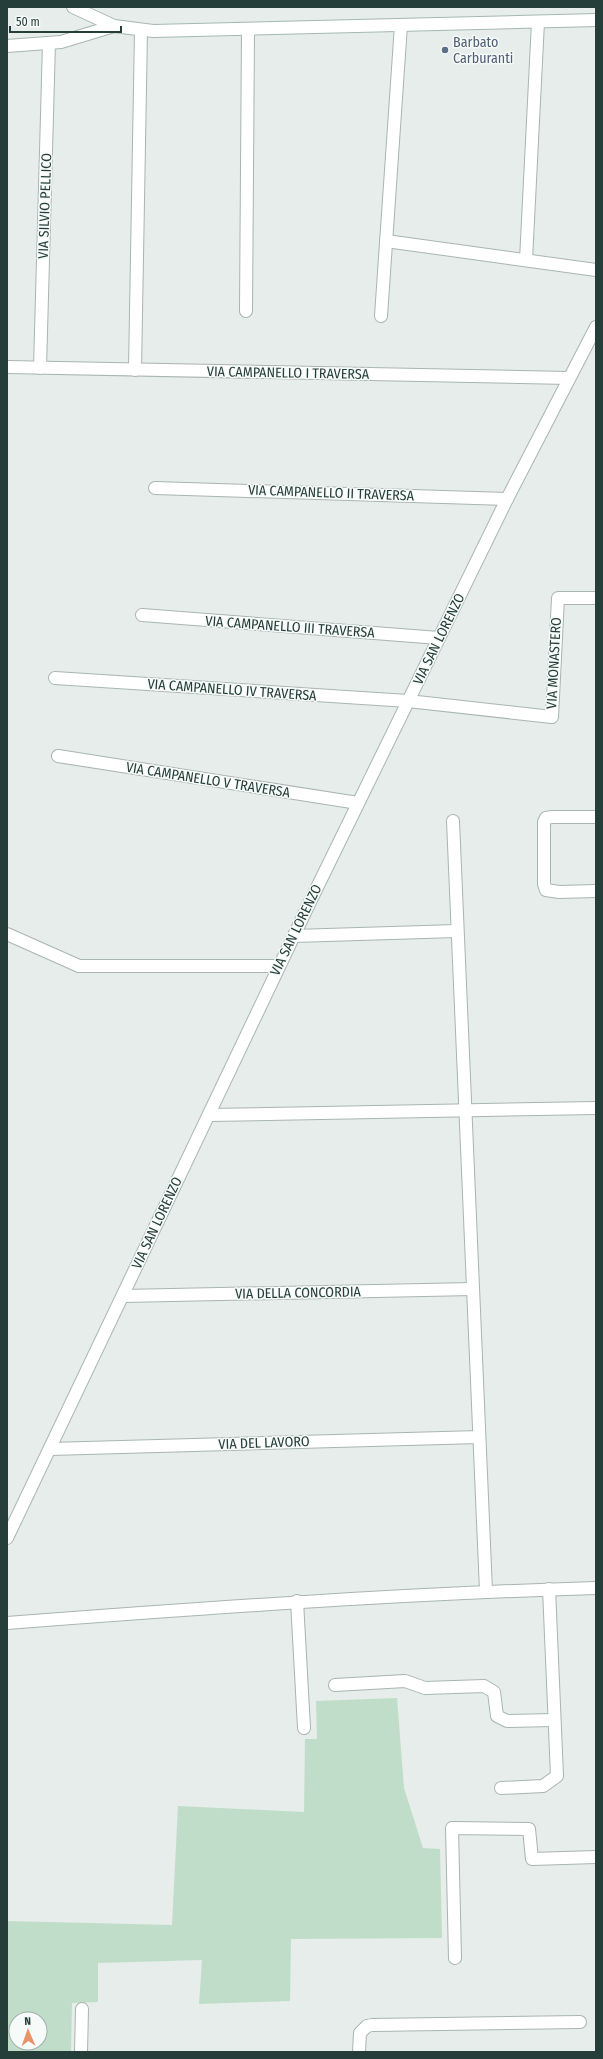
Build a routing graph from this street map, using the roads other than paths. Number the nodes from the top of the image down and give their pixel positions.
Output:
1 (73, 7) edge
2 (596, 20) edge
3 (538, 22) junction
4 (401, 25) junction
5 (114, 26) junction
6 (248, 29) junction
7 (141, 30) junction
8 (49, 43) junction
9 (7, 46) edge
10 (386, 241) junction
11 (526, 260) junction
12 (596, 270) edge
13 (246, 311) dead end
14 (381, 316) dead end
15 (596, 327) edge
16 (7, 367) edge
17 (40, 368) junction
18 (135, 370) junction
19 (569, 378) junction
20 (155, 488) dead end
21 (507, 499) junction
22 (596, 598) edge
23 (142, 615) dead end
24 (439, 638) junction
25 (55, 678) dead end
26 (408, 701) junction
27 (58, 756) dead end
28 (358, 803) junction
29 (596, 817) edge
30 (453, 821) dead end
31 (596, 891) edge
32 (458, 931) junction
33 (7, 934) edge
34 (294, 936) junction
35 (279, 966) junction
36 (596, 1108) edge
37 (465, 1110) junction
38 (209, 1115) junction
39 (473, 1289) junction
40 (123, 1296) junction
41 (479, 1437) junction
42 (50, 1449) junction
43 (7, 1538) edge
44 (596, 1588) edge
45 (549, 1589) junction
46 (486, 1591) junction
47 (297, 1602) junction
48 (7, 1623) edge
49 (334, 1685) dead end
50 (554, 1720) junction
51 (304, 1728) dead end
52 (501, 1788) dead end
53 (596, 1857) edge
54 (455, 1958) dead end
55 (82, 2009) dead end
56 (580, 2022) dead end
57 (81, 2052) edge
58 (359, 2052) edge

1 - 5 street
2 - 3 street
3 - 4 street
3 - 11 street
4 - 6 street
4 - 10 street
5 - 7 street
5 - 8 street
6 - 7 street
6 - 13 street
7 - 18 street
8 - 9 street
8 - 17 street, VIA SILVIO PELLICO
10 - 11 street
10 - 14 street
11 - 12 street
15 - 19 street, VIA SAN LORENZO
16 - 17 street, VIA CAMPANELLO I TRAVERSA
17 - 18 street, VIA CAMPANELLO I TRAVERSA
18 - 19 street, VIA CAMPANELLO I TRAVERSA
19 - 21 street, VIA SAN LORENZO
20 - 21 street, VIA CAMPANELLO II TRAVERSA
21 - 24 street, VIA SAN LORENZO
22 - 26 street, VIA MONASTERO
23 - 24 street, VIA CAMPANELLO III TRAVERSA
24 - 26 street, VIA SAN LORENZO
25 - 26 street, VIA CAMPANELLO IV TRAVERSA
26 - 28 street, VIA SAN LORENZO
27 - 28 street, VIA CAMPANELLO V TRAVERSA
28 - 34 street, VIA SAN LORENZO
29 - 31 street
30 - 32 street
32 - 34 street
32 - 37 street
33 - 35 street
34 - 35 street, VIA SAN LORENZO
35 - 38 street, VIA SAN LORENZO
36 - 37 street
37 - 38 street
37 - 39 street
38 - 40 street, VIA SAN LORENZO
39 - 40 street, VIA DELLA CONCORDIA
39 - 41 street
40 - 42 street, VIA SAN LORENZO
41 - 42 street, VIA DEL LAVORO
41 - 46 street
42 - 43 street, VIA SAN LORENZO
44 - 45 street
45 - 46 street
45 - 50 street
46 - 47 street
47 - 48 street
47 - 51 street
49 - 50 street
50 - 52 street
53 - 54 street
55 - 57 street
56 - 58 street

